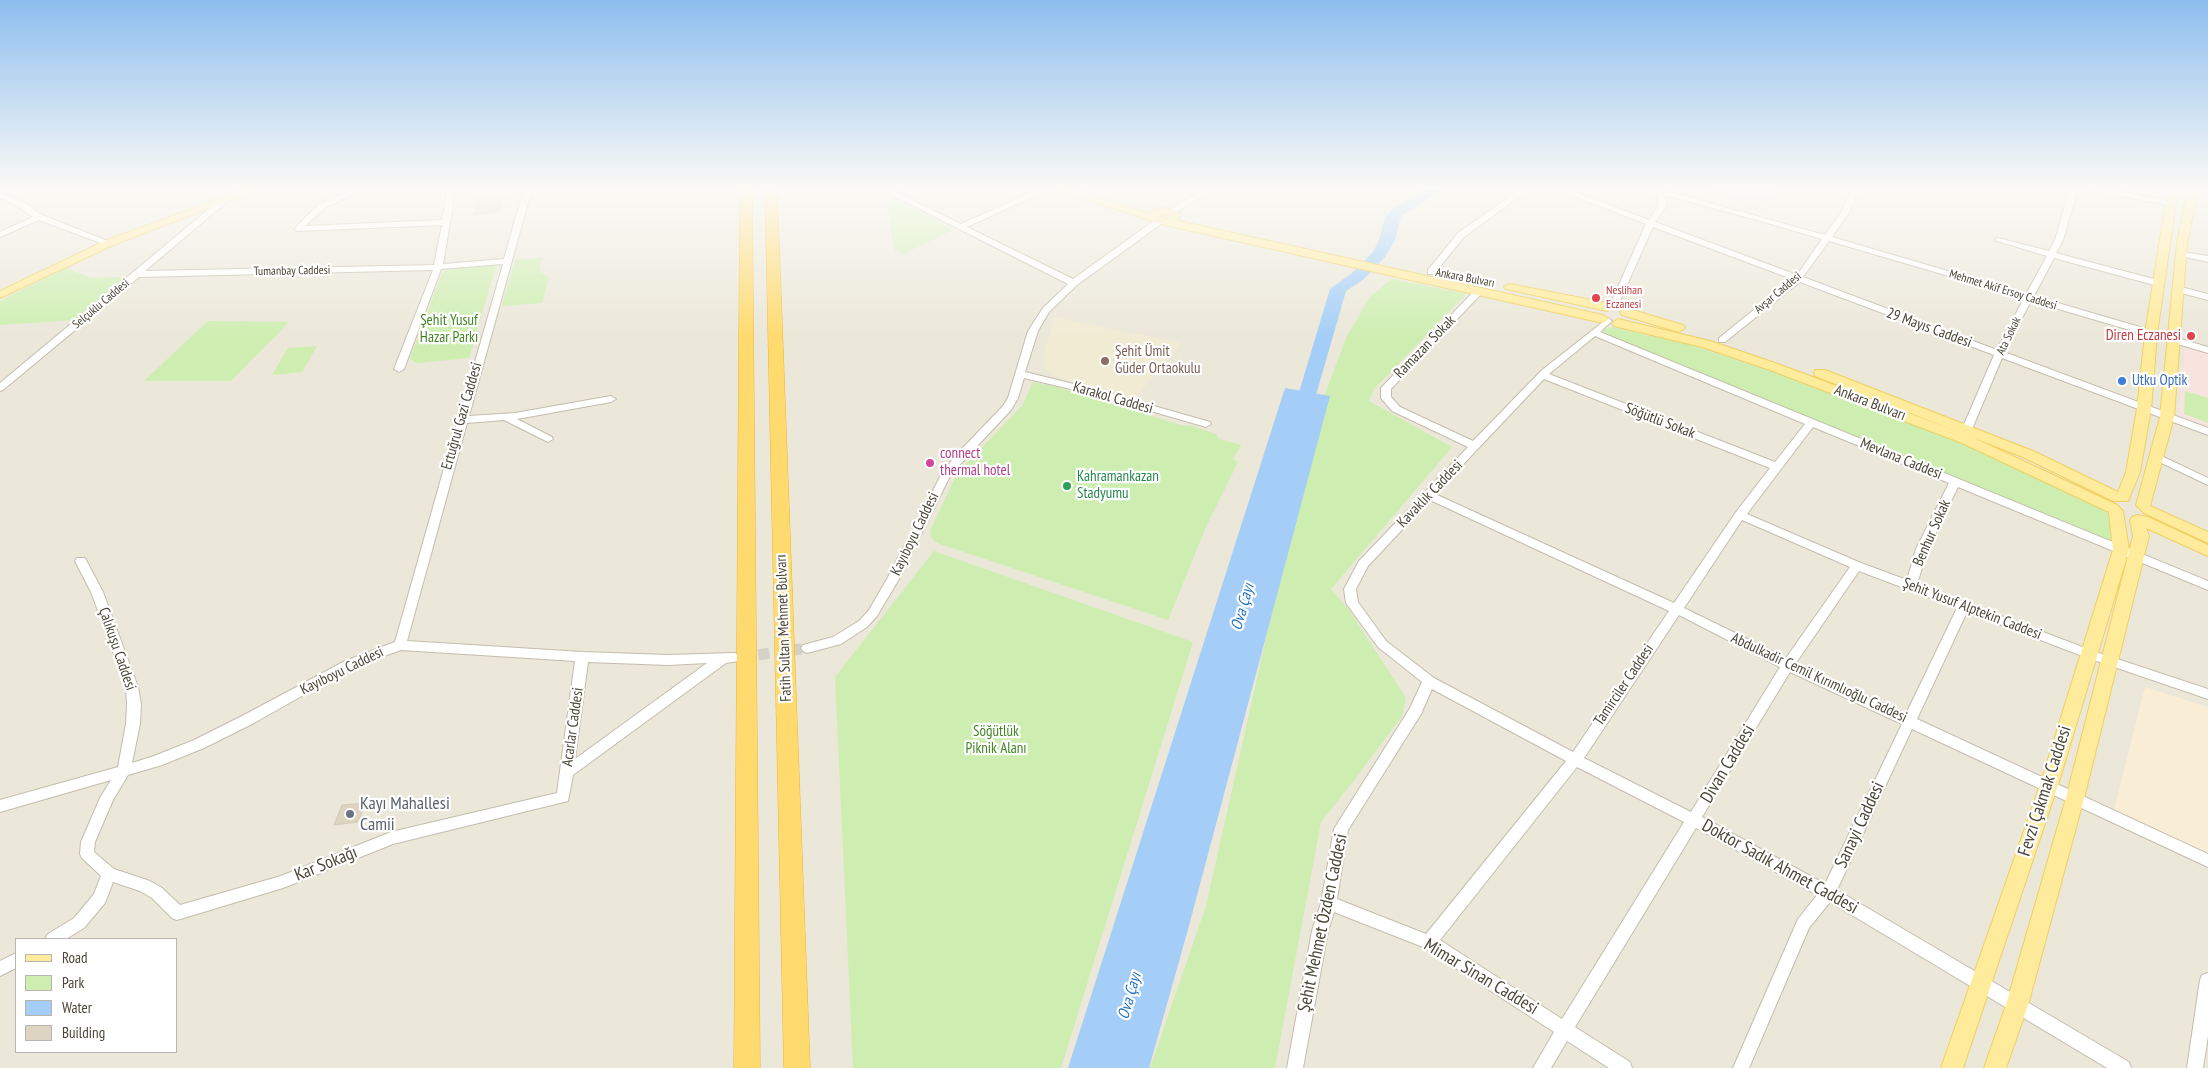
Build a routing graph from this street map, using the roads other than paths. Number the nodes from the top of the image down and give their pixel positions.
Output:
1 (95, 238) edge
2 (123, 238) edge
3 (180, 238) edge
4 (443, 238) edge
5 (513, 238) edge
6 (746, 238) edge
7 (772, 238) edge
8 (983, 238) edge
9 (1136, 238) edge
10 (1255, 238) edge
11 (1459, 238) edge
12 (1643, 238) edge
13 (1687, 238) edge
14 (1827, 238) joint
15 (2060, 238) edge
16 (2164, 238) edge
17 (2183, 238) edge
18 (1998, 240) dead end
19 (109, 243) junction
20 (2180, 253) junction
21 (2052, 254) junction
22 (2208, 259) edge
23 (506, 261) junction
24 (438, 267) junction
25 (1409, 272) junction
26 (1431, 272) junction
27 (137, 274) junction
28 (1798, 280) junction
29 (1074, 283) junction
30 (2158, 283) junction
31 (2176, 289) junction
32 (1479, 291) junction
33 (0, 295) edge
34 (2028, 297) junction
35 (2208, 297) edge
36 (1610, 307) junction
37 (1614, 319) junction
38 (1594, 333) junction
39 (2151, 334) junction
40 (1722, 340) junction
41 (2173, 340) junction
42 (2208, 350) edge
43 (1999, 354) junction
44 (399, 369) dead end
45 (1020, 374) junction
46 (1543, 375) junction
47 (0, 388) edge
48 (611, 399) dead end
49 (2144, 409) junction
50 (506, 416) junction
51 (2166, 417) junction
52 (462, 420) junction
53 (1811, 422) junction
54 (1206, 424) dead end
55 (1967, 429) junction
56 (2208, 432) edge
57 (548, 439) dead end
58 (1475, 446) junction
59 (2157, 457) junction
60 (1777, 467) junction
61 (1955, 481) junction
62 (2208, 482) edge
63 (1430, 496) junction
64 (2117, 504) junction
65 (2143, 514) junction
66 (1740, 515) junction
67 (2208, 538) edge
68 (2208, 551) edge
69 (2128, 553) junction
70 (81, 561) dead end
71 (1857, 566) junction
72 (1910, 586) junction
73 (2208, 586) edge
74 (1964, 606) junction
75 (1676, 609) junction
76 (400, 645) junction
77 (807, 648) tunnel mouth
78 (2090, 654) junction
79 (582, 657) junction
80 (2109, 661) junction
81 (1788, 665) junction
82 (1429, 680) junction
83 (2208, 694) edge
84 (1909, 721) junction
85 (1575, 760) junction
86 (124, 770) junction
87 (566, 772) junction
88 (2049, 785) junction
89 (563, 797) joint
90 (2075, 798) junction
91 (0, 806) edge
92 (1694, 820) junction
93 (2208, 861) edge
94 (109, 874) junction
95 (1828, 893) junction
96 (1329, 903) junction
97 (55, 938) edge
98 (1429, 942) junction
99 (15, 961) edge
100 (0, 969) edge
101 (2208, 980) edge
102 (1979, 982) junction
103 (2017, 1005) junction
104 (1565, 1028) junction
105 (747, 1068) edge
106 (797, 1068) edge
107 (1295, 1068) edge
108 (1541, 1068) edge
109 (1624, 1068) edge
110 (1742, 1068) edge
111 (1952, 1068) edge
112 (1995, 1068) edge
113 (2123, 1068) edge
114 (2194, 1068) edge

1 - 19 street
2 - 19 main road
3 - 27 street, Selçuklu Caddesi
4 - 24 street
5 - 23 street, Ertuğrul Gazi Caddesi
6 - 105 highway
7 - 106 highway, Fatih Sultan Mehmet Bulvarı
8 - 29 street
9 - 29 street, Kayıboyu Caddesi
10 - 25 main road
11 - 26 street
12 - 36 street
13 - 28 street, 29 Mayıs Caddesi
14 - 28 street, Avşar Caddesi
14 - 34 street, Mehmet Akif Ersoy Caddesi
15 - 21 street, Ata Sokak
16 - 30 main road, Fevzi Çakmak Caddesi
17 - 20 main road, Fevzi Çakmak Caddesi
18 - 21 street
19 - 33 main road
20 - 22 street
20 - 31 main road, Fevzi Çakmak Caddesi
21 - 30 street
21 - 34 street, Ata Sokak
23 - 24 street, Tumanbay Caddesi
23 - 52 street, Ertuğrul Gazi Caddesi
24 - 27 street, Tumanbay Caddesi
24 - 44 street
25 - 26 main road, Ankara Bulvarı
25 - 32 main road, Ankara Bulvarı
26 - 36 main road, Ankara Bulvarı
27 - 47 street, Selçuklu Caddesi
28 - 40 street, Avşar Caddesi
28 - 43 street, 29 Mayıs Caddesi
29 - 45 street, Kayıboyu Caddesi
30 - 39 main road, Fevzi Çakmak Caddesi
31 - 35 street
31 - 41 main road, Fevzi Çakmak Caddesi
32 - 37 main road, Ankara Bulvarı
32 - 58 street, Ramazan Sokak
34 - 39 street, Mehmet Akif Ersoy Caddesi
34 - 43 street, Ata Sokak
36 - 37 main road, Ankara Bulvarı
36 - 37 main road
37 - 38 street, Kavaklık Caddesi
37 - 40 main road, Ankara Bulvarı
37 - 64 main road, Ankara Bulvarı
38 - 46 street, Kavaklık Caddesi
38 - 53 street, Mevlana Caddesi
39 - 41 street, Mehmet Akif Ersoy Caddesi
39 - 49 main road, Fevzi Çakmak Caddesi
40 - 55 main road, Ankara Bulvarı
41 - 42 street, Mehmet Akif Ersoy Caddesi
41 - 51 main road, Fevzi Çakmak Caddesi
43 - 49 street, 29 Mayıs Caddesi
43 - 55 street, Ata Sokak
45 - 54 street, Karakol Caddesi
45 - 77 street, Kayıboyu Caddesi
46 - 58 street, Kavaklık Caddesi
46 - 60 street, Söğütlü Sokak
48 - 50 street
49 - 51 street, 29 Mayıs Caddesi
49 - 64 main road, Fevzi Çakmak Caddesi
50 - 52 street
50 - 57 street
51 - 56 street, 29 Mayıs Caddesi
51 - 59 main road, Fevzi Çakmak Caddesi
52 - 76 street, Ertuğrul Gazi Caddesi
53 - 60 street, Tamirciler Caddesi
53 - 61 street, Mevlana Caddesi
55 - 64 main road, Ankara Bulvarı
58 - 63 street, Kavaklık Caddesi
59 - 62 street
59 - 65 main road, Fevzi Çakmak Caddesi
60 - 66 street, Tamirciler Caddesi
61 - 69 street, Mevlana Caddesi
61 - 72 street, Benhur Sokak
63 - 75 street, Abdulkadir Cemil Kırımlıoğlu Caddesi
63 - 82 street, Kavaklık Caddesi
64 - 65 main road
64 - 69 main road, Fevzi Çakmak Caddesi
65 - 67 main road
65 - 68 main road
65 - 69 main road, Fevzi Çakmak Caddesi
66 - 71 street, Şehit Yusuf Alptekin Caddesi
66 - 75 street, Tamirciler Caddesi
69 - 73 street, Mevlana Caddesi
69 - 78 main road, Fevzi Çakmak Caddesi
69 - 80 main road, Fevzi Çakmak Caddesi
70 - 86 street, Çalıkuşu Caddesi
71 - 72 street, Şehit Yusuf Alptekin Caddesi
71 - 81 street, Divan Caddesi
72 - 74 street, Şehit Yusuf Alptekin Caddesi
74 - 78 street, Şehit Yusuf Alptekin Caddesi
74 - 84 street, Sanayi Caddesi
75 - 81 street, Abdulkadir Cemil Kırımlıoğlu Caddesi
75 - 85 street, Tamirciler Caddesi
76 - 79 street, Kayıboyu Caddesi
76 - 86 street, Kayıboyu Caddesi
78 - 80 street, Şehit Yusuf Alptekin Caddesi
78 - 88 main road, Fevzi Çakmak Caddesi
79 - 87 street, Acarlar Caddesi
79 - 87 street, Kayıboyu Caddesi
80 - 83 street, Şehit Yusuf Alptekin Caddesi
80 - 90 main road, Fevzi Çakmak Caddesi
81 - 84 street, Abdulkadir Cemil Kırımlıoğlu Caddesi
81 - 92 street, Divan Caddesi
82 - 85 street, Doktor Sadık Ahmet Caddesi
82 - 96 street, Şehit Mehmet Özden Caddesi
84 - 88 street, Abdulkadir Cemil Kırımlıoğlu Caddesi
84 - 95 street, Sanayi Caddesi
85 - 92 street, Doktor Sadık Ahmet Caddesi
85 - 98 street, Tamirciler Caddesi
86 - 91 street, Kayıboyu Caddesi
86 - 94 street
87 - 89 street, Acarlar Caddesi
88 - 90 street, Abdulkadir Cemil Kırımlıoğlu Caddesi
88 - 102 main road, Fevzi Çakmak Caddesi
89 - 94 street, Kar Sokağı
90 - 93 street, Abdulkadir Cemil Kırımlıoğlu Caddesi
90 - 103 main road, Fevzi Çakmak Caddesi
92 - 95 street, Doktor Sadık Ahmet Caddesi
92 - 104 street, Divan Caddesi
94 - 97 street
95 - 102 street, Doktor Sadık Ahmet Caddesi
95 - 110 street, Sanayi Caddesi
96 - 98 street, Mimar Sinan Caddesi
96 - 107 street, Şehit Mehmet Özden Caddesi
98 - 104 street, Mimar Sinan Caddesi
99 - 100 street
101 - 114 street
102 - 103 street, Doktor Sadık Ahmet Caddesi
102 - 111 main road, Fevzi Çakmak Caddesi
103 - 112 main road, Fevzi Çakmak Caddesi
103 - 113 street, Doktor Sadık Ahmet Caddesi
104 - 108 street, Divan Caddesi
104 - 109 street, Mimar Sinan Caddesi

